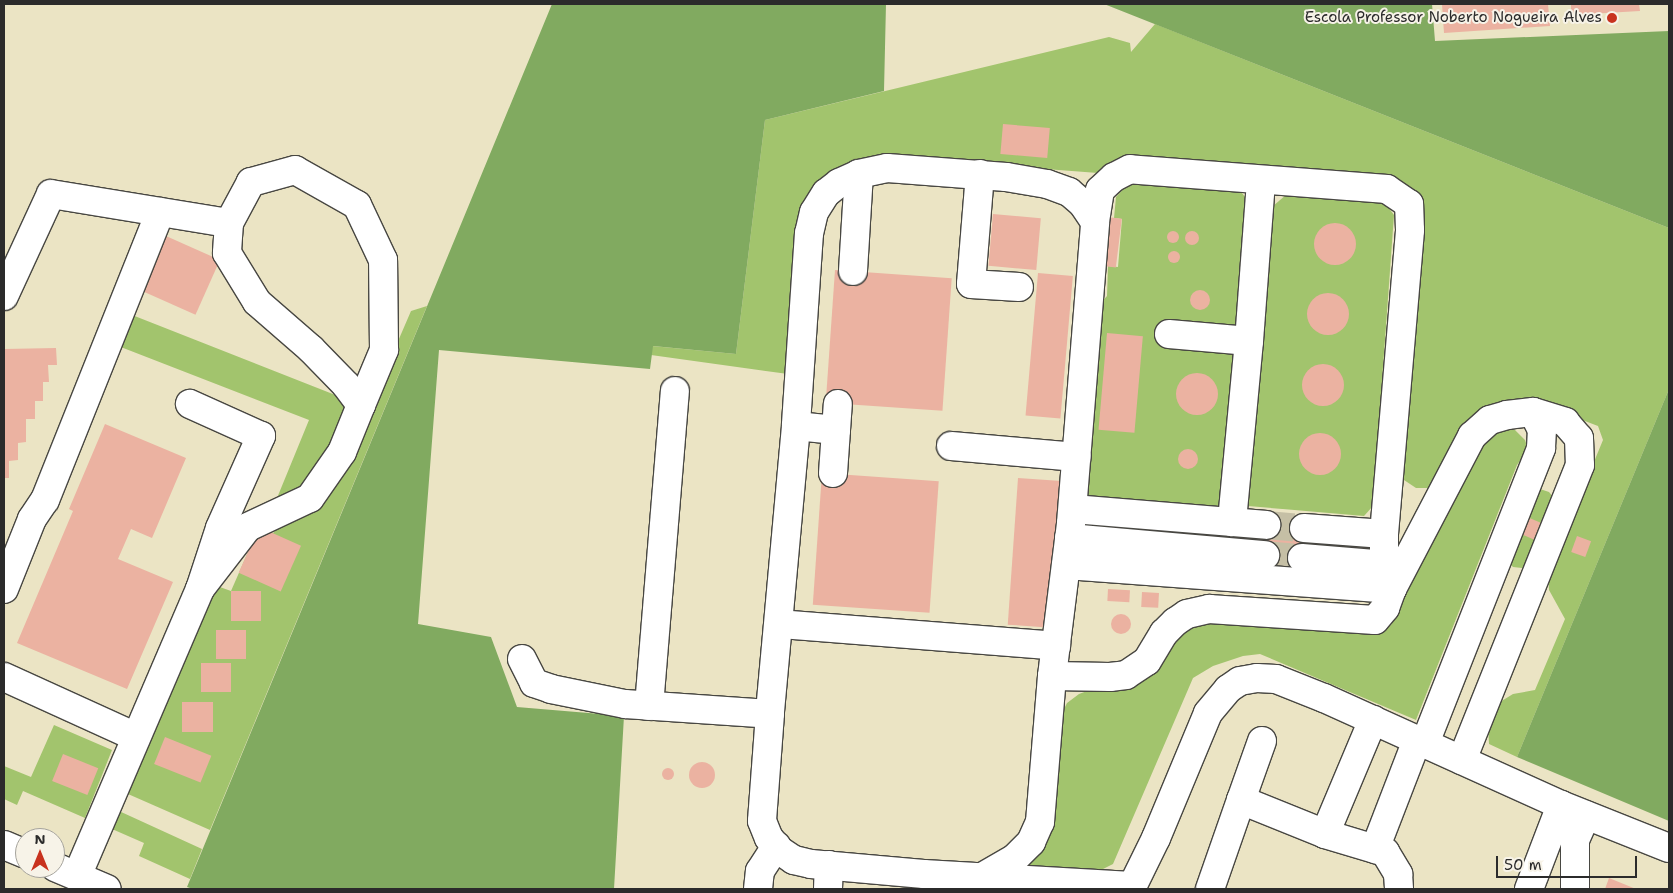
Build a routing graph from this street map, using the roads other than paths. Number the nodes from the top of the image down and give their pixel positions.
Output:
1 (859, 174) junction
2 (980, 174) junction
3 (1262, 180) junction
4 (160, 212) junction
5 (1095, 222) junction
6 (229, 223) junction
7 (853, 271) dead end
8 (1020, 286) dead end
9 (4, 296) edge
10 (1169, 334) dead end
11 (1249, 340) junction
12 (675, 391) dead end
13 (190, 404) dead end
14 (361, 405) junction
15 (1533, 412) junction
16 (796, 426) junction
17 (951, 446) dead end
18 (1076, 457) junction
19 (833, 474) dead end
20 (1232, 522) junction
21 (1070, 534) junction
22 (1303, 543) tunnel mouth
23 (1387, 559) junction
24 (4, 589) edge
25 (200, 589) junction
26 (779, 624) junction
27 (1056, 646) junction
28 (522, 658) dead end
29 (4, 676) edge
30 (1052, 676) junction
31 (649, 706) junction
32 (770, 714) junction
33 (1373, 720) junction
34 (136, 737) junction
35 (1262, 741) dead end
36 (1421, 741) junction
37 (1462, 760) junction
38 (1241, 800) junction
39 (1574, 810) junction
40 (1325, 834) junction
41 (776, 846) junction
42 (1669, 848) edge
43 (1375, 849) junction
44 (66, 872) edge
45 (829, 877) edge
46 (982, 877) junction
47 (1131, 888) edge
48 (107, 889) edge
49 (758, 889) edge
50 (1210, 889) edge
51 (1399, 889) edge
52 (1530, 889) edge
53 (1575, 889) edge

1 - 2 lane
1 - 7 lane
1 - 16 lane
2 - 5 lane
2 - 8 lane
3 - 5 lane
3 - 11 lane
3 - 23 lane
4 - 6 lane
4 - 9 lane
4 - 24 lane
5 - 18 lane
6 - 14 lane
6 - 14 lane
10 - 11 lane
11 - 20 lane
12 - 31 lane
13 - 25 lane
14 - 25 lane
15 - 23 lane
15 - 36 lane
15 - 37 lane
16 - 19 lane
16 - 26 lane
17 - 18 lane
18 - 21 lane
20 - 21 lane
20 - 21 lane
21 - 23 lane
21 - 27 lane
22 - 23 lane
23 - 30 lane
25 - 34 lane
26 - 27 lane
26 - 32 lane
27 - 30 lane
28 - 31 lane
29 - 34 lane
30 - 46 lane
31 - 32 lane
32 - 41 lane
33 - 36 lane
33 - 40 lane
33 - 47 lane
34 - 44 lane
35 - 38 lane
36 - 37 lane
36 - 43 lane
37 - 39 lane
38 - 40 lane
38 - 50 lane
39 - 42 lane
39 - 52 lane
39 - 53 lane
40 - 43 lane
41 - 45 lane
41 - 49 lane
43 - 51 lane
44 - 48 lane
45 - 46 lane
46 - 47 lane

